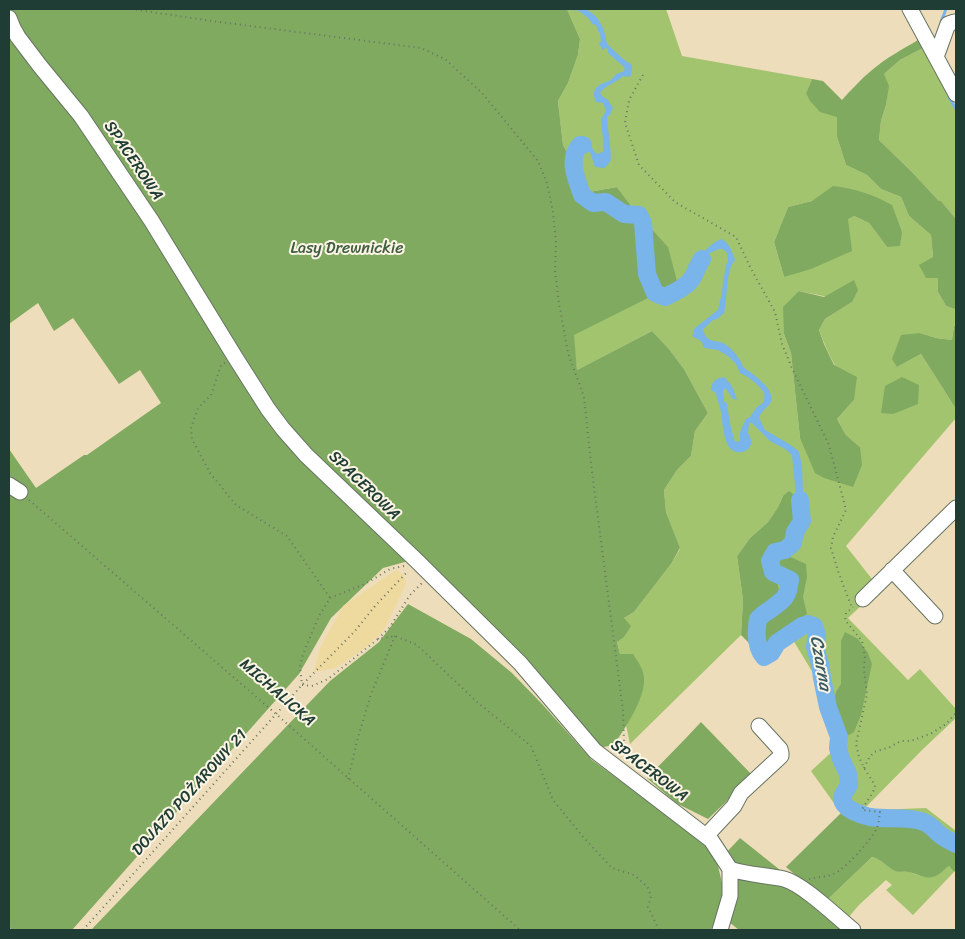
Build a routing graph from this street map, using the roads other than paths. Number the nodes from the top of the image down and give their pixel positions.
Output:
1 (910, 9) edge
2 (9, 18) edge
3 (956, 22) edge
4 (936, 57) junction
5 (956, 94) edge
6 (956, 508) edge
7 (892, 570) junction
8 (858, 603) road end
9 (935, 616) dead end
10 (759, 726) dead end
11 (706, 836) junction
12 (730, 870) junction
13 (720, 930) edge
14 (854, 930) edge

1 - 4 street
2 - 11 street, SPACEROWA
3 - 4 street
4 - 5 street
6 - 7 street
7 - 8 street
7 - 9 street
10 - 11 street
11 - 12 street, SPACEROWA
12 - 13 street
12 - 14 street

